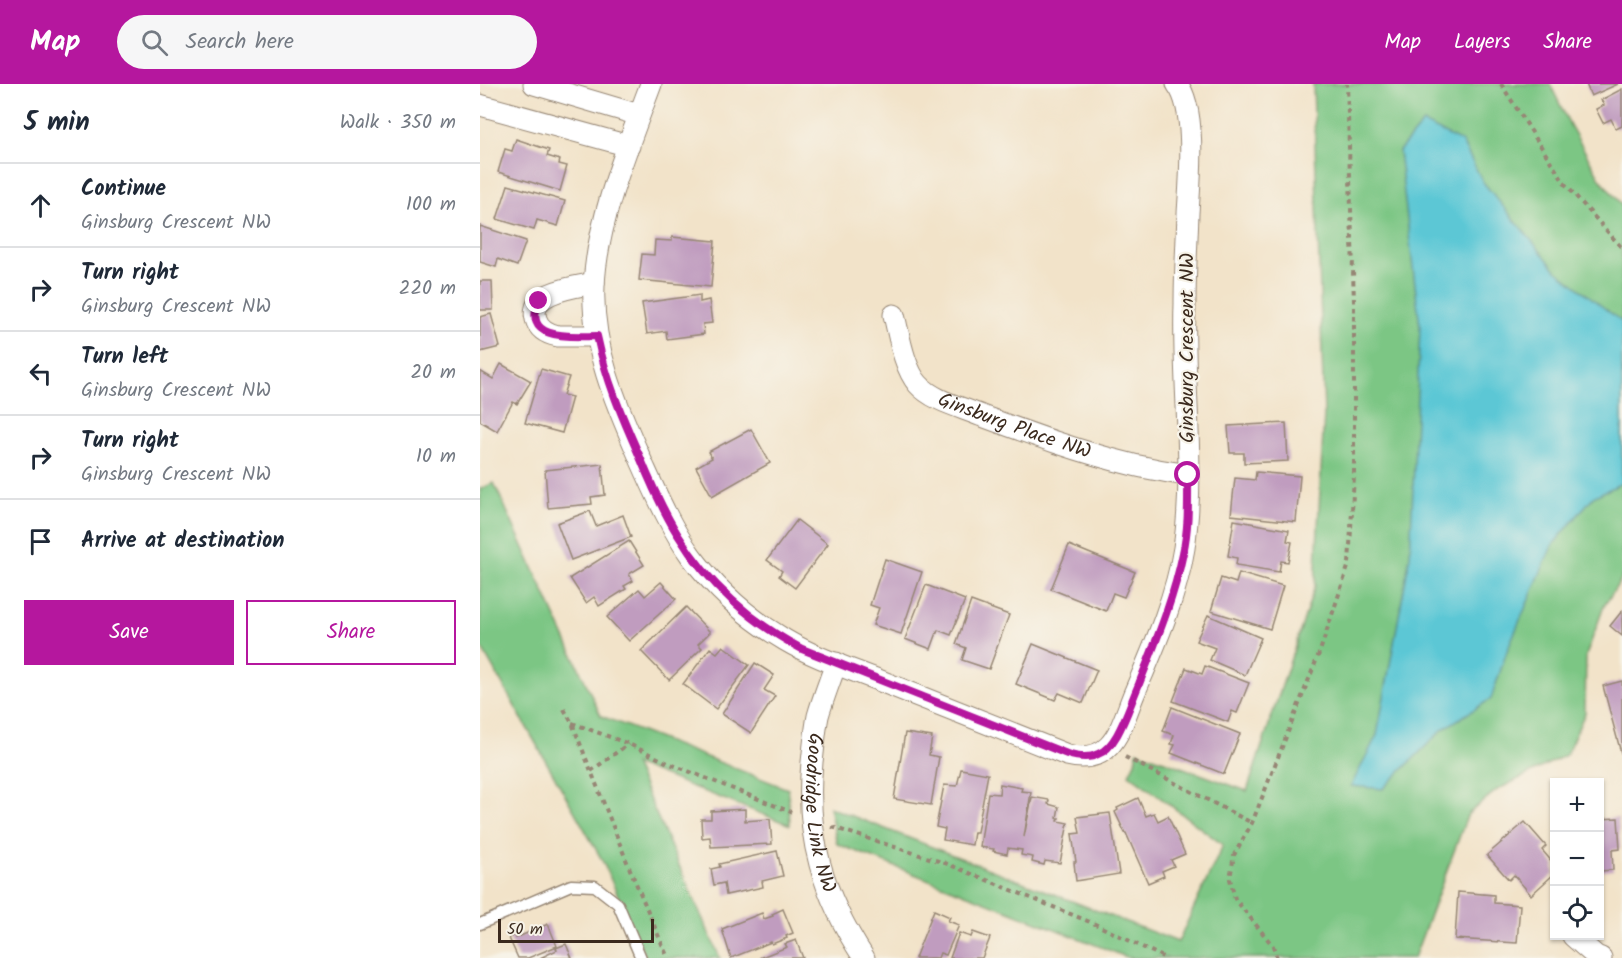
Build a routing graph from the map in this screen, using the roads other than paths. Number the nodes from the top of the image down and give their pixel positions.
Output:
1 (534, 84) edge
2 (651, 84) edge
3 (1177, 84) edge
4 (480, 105) edge
5 (639, 115) junction
6 (629, 146) junction
7 (594, 283) junction
8 (894, 315) dead end
9 (597, 336) junction
10 (1188, 475) junction
11 (836, 663) junction
12 (480, 924) edge
13 (1578, 940) edge
14 (641, 958) edge
15 (864, 958) edge
16 (1601, 958) edge

1 - 5 street
2 - 5 street
3 - 10 street, Ginsburg Crescent NW
4 - 6 street
5 - 6 street
6 - 7 street
7 - 9 street
7 - 9 street
8 - 10 street, Ginsburg Place NW
9 - 11 street
10 - 11 street, Ginsburg Crescent NW
11 - 15 street, Goodridge Link NW
12 - 14 lane
13 - 16 street

